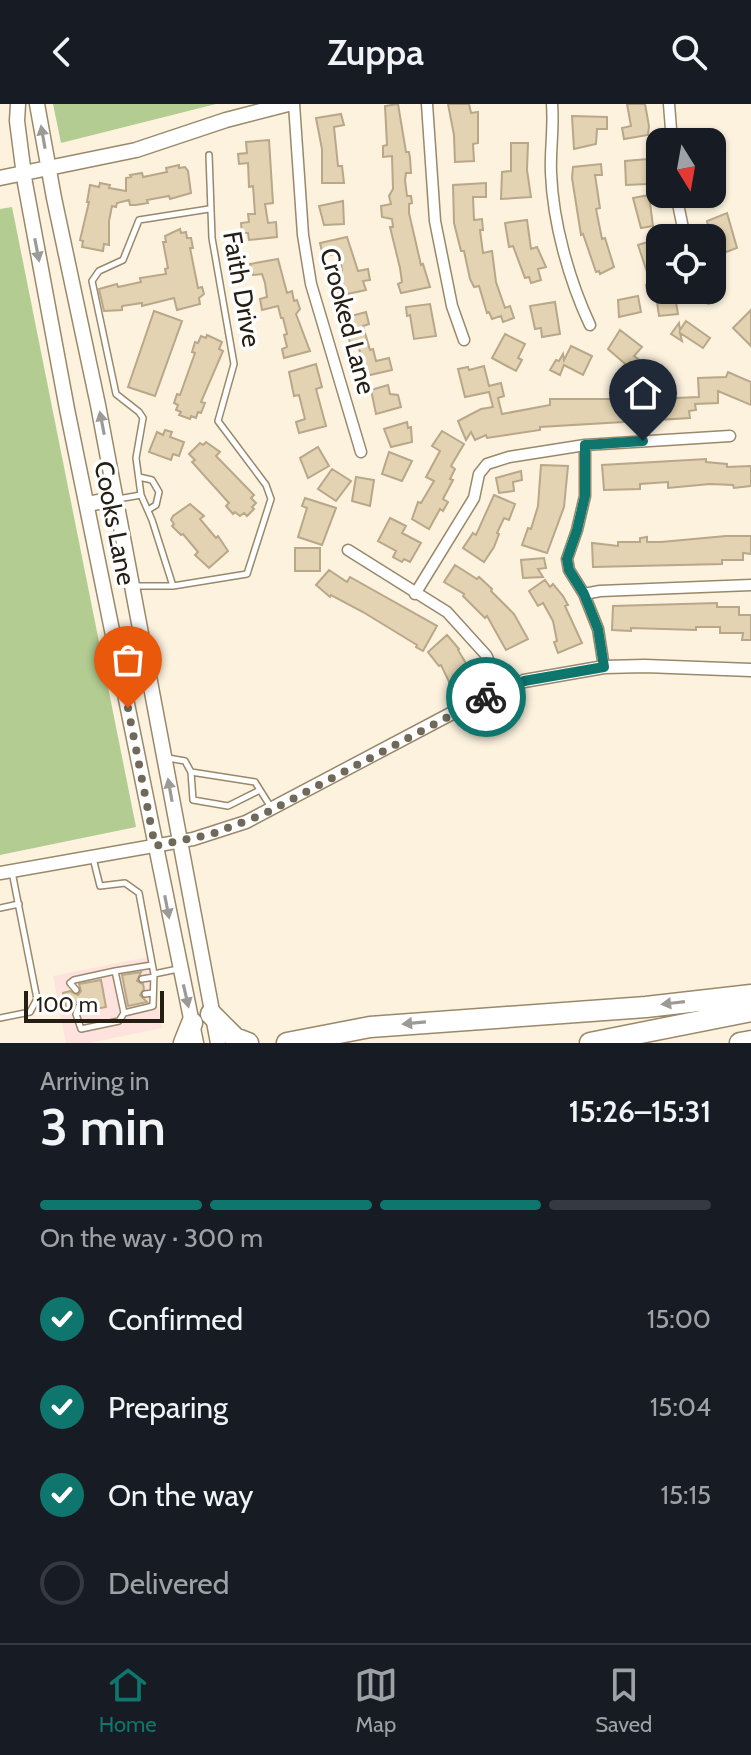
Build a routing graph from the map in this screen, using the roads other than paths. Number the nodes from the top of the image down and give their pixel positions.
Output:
1 (18, 104) edge
2 (37, 104) edge
3 (291, 104) edge
4 (427, 104) edge
5 (552, 104) edge
6 (669, 104) edge
7 (671, 128) edge
8 (209, 155) dead end
9 (48, 169) junction
10 (23, 174) junction
11 (0, 178) edge
12 (209, 209) junction
13 (590, 325) dead end
14 (464, 340) dead end
15 (730, 436) dead end
16 (585, 445) junction
17 (361, 452) dead end
18 (139, 477) junction
19 (141, 495) junction
20 (116, 499) junction
21 (87, 504) junction
22 (148, 510) junction
23 (348, 550) dead end
24 (751, 585) edge
25 (173, 586) junction
26 (132, 587) junction
27 (415, 594) junction
28 (584, 594) junction
29 (604, 667) junction
30 (751, 670) edge
31 (150, 677) junction
32 (122, 683) junction
33 (502, 689) junction
34 (164, 757) junction
35 (191, 772) junction
36 (211, 775) junction
37 (223, 777) junction
38 (210, 782) dead end
39 (222, 784) dead end
40 (260, 790) junction
41 (272, 809) junction
42 (179, 841) junction
43 (155, 846) junction
44 (93, 857) junction
45 (6, 872) edge
46 (19, 904) junction
47 (0, 908) edge
48 (152, 965) junction
49 (179, 969) junction
50 (115, 971) junction
51 (154, 975) junction
52 (142, 979) dead end
53 (70, 983) junction
54 (76, 990) dead end
55 (68, 992) dead end
56 (153, 993) junction
57 (145, 994) dead end
58 (751, 995) edge
59 (79, 1006) dead end
60 (71, 1007) dead end
61 (751, 1011) edge
62 (124, 1013) junction
63 (76, 1014) junction
64 (211, 1014) junction
65 (0, 1018) edge
66 (194, 1033) edge
67 (751, 1041) edge
68 (184, 1043) edge
69 (218, 1043) edge
70 (248, 1043) edge
71 (287, 1043) edge
72 (590, 1043) edge
73 (740, 1043) edge

1 - 10 main road, Cooks Lane
9 -> 2 main road, Cooks Lane
3 - 9 main road
3 - 17 street, Crooked Lane
4 - 14 street
5 - 13 street
6 - 7 street
8 - 12 lane
9 - 10 main road
20 -> 9 main road, Cooks Lane
10 - 11 main road
10 -> 21 main road, Cooks Lane
12 - 18 lane
12 - 25 lane, Faith Drive
15 - 16 street
16 - 27 street
16 - 28 street
18 - 19 lane
18 - 22 lane
19 - 20 lane
19 - 22 lane
20 - 21 main road
20 - 26 main road, Cooks Lane
21 - 32 main road, Cooks Lane
22 - 25 lane
23 - 27 street
24 - 28 street
25 - 26 lane, Faith Drive
26 - 31 main road, Cooks Lane
27 - 33 street
28 - 29 street
29 - 30 street
29 - 33 street
31 - 32 main road
31 - 34 main road, Cooks Lane
32 - 43 main road, Cooks Lane
33 - 41 street
34 - 35 lane
42 -> 34 main road, Cooks Lane
35 - 36 lane
35 - 40 lane
36 - 37 lane
36 - 38 lane
37 - 39 lane
37 - 40 lane
40 - 41 lane
41 - 42 street
42 - 43 street
42 - 64 main road, Cooks Lane
43 - 44 street
43 -> 49 main road, Cooks Lane
44 - 45 street
44 - 48 lane
45 - 46 lane
46 - 47 lane
46 - 65 lane
48 - 50 lane
48 - 51 lane
49 - 51 lane
49 -> 66 main road, Cooks Lane
50 - 53 lane
50 - 62 lane
51 - 52 lane
51 - 56 lane
53 - 54 lane
53 - 55 lane
56 - 57 lane
56 - 62 lane
58 -> 71 highway
59 - 63 lane
60 - 63 lane
61 - 72 highway
62 - 63 lane
64 - 69 main road, Cooks Lane
64 - 70 highway
66 - 68 highway
67 - 73 highway

